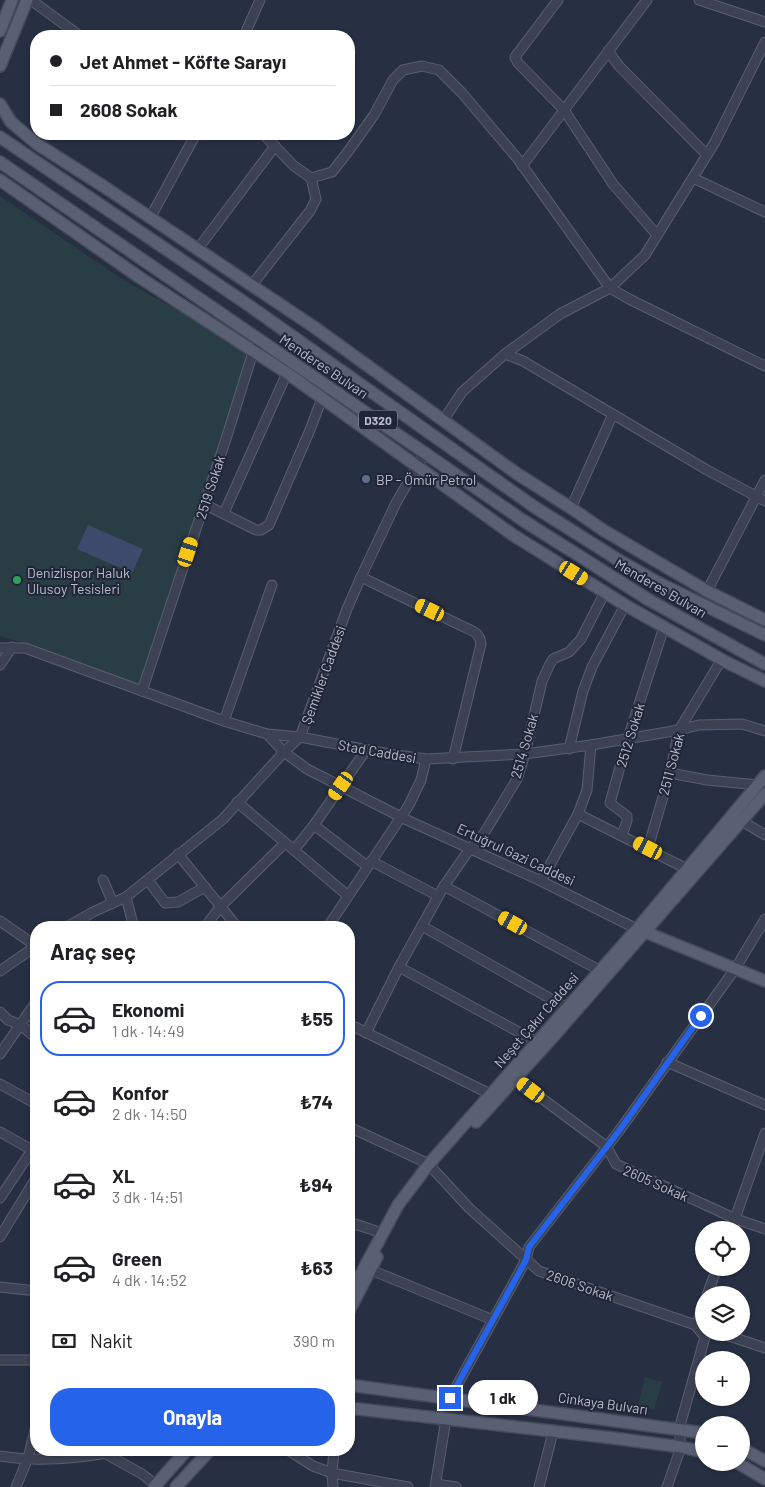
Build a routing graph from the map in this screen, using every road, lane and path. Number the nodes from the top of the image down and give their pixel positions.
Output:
1 (12, 0) edge
2 (27, 0) edge
3 (32, 0) edge
4 (260, 0) edge
5 (558, 0) edge
6 (647, 0) edge
7 (699, 0) edge
8 (765, 22) edge
9 (72, 30) edge
10 (247, 30) edge
11 (0, 31) edge
12 (765, 42) edge
13 (608, 51) junction
14 (0, 66) edge
15 (0, 104) edge
16 (564, 110) junction
17 (0, 136) edge
18 (30, 139) edge
19 (32, 140) edge
20 (193, 140) edge
21 (269, 140) edge
22 (275, 146) junction
23 (708, 155) junction
24 (0, 162) edge
25 (522, 166) junction
26 (311, 178) junction
27 (693, 178) junction
28 (0, 180) edge
29 (765, 212) edge
30 (150, 218) junction
31 (657, 236) junction
32 (197, 250) junction
33 (251, 286) junction
34 (610, 288) junction
35 (262, 341) junction
36 (253, 352) junction
37 (505, 354) junction
38 (765, 366) edge
39 (287, 373) junction
40 (322, 398) junction
41 (613, 414) junction
42 (443, 421) junction
43 (425, 453) junction
44 (417, 467) junction
45 (765, 480) edge
46 (761, 499) edge
47 (204, 504) junction
48 (571, 508) junction
49 (224, 513) junction
50 (361, 577) junction
51 (272, 585) dead end
52 (708, 591) junction
53 (605, 592) junction
54 (625, 605) junction
55 (765, 620) edge
56 (664, 627) junction
57 (765, 635) edge
58 (12, 647) junction
59 (0, 648) edge
60 (722, 659) junction
61 (765, 664) edge
62 (0, 665) edge
63 (765, 681) edge
64 (142, 691) junction
65 (224, 721) junction
66 (679, 730) junction
67 (765, 731) edge
68 (267, 734) junction
69 (300, 737) junction
70 (628, 738) junction
71 (591, 745) junction
72 (569, 748) junction
73 (366, 750) junction
74 (284, 752) junction
75 (525, 754) junction
76 (426, 759) junction
77 (453, 759) junction
78 (670, 773) junction
79 (341, 786) junction
80 (763, 790) edge
81 (237, 802) junction
82 (578, 814) junction
83 (400, 817) junction
84 (742, 821) junction
85 (314, 825) junction
86 (765, 834) edge
87 (622, 835) junction
88 (285, 843) junction
89 (648, 848) junction
90 (294, 850) junction
91 (469, 850) junction
92 (178, 854) junction
93 (369, 863) junction
94 (687, 869) junction
95 (103, 880) dead end
96 (148, 880) junction
97 (541, 881) junction
98 (444, 886) junction
99 (205, 887) junction
100 (347, 895) junction
101 (438, 896) junction
102 (126, 897) junction
103 (113, 903) junction
104 (221, 906) junction
105 (765, 918) edge
106 (0, 921) edge
107 (78, 921) edge
108 (132, 921) edge
109 (209, 921) edge
110 (233, 921) edge
111 (331, 921) edge
112 (422, 926) junction
113 (640, 930) junction
114 (30, 942) edge
115 (30, 950) edge
116 (399, 967) junction
117 (735, 969) junction
118 (599, 970) junction
119 (0, 971) edge
120 (765, 981) edge
121 (567, 1008) junction
122 (30, 1011) edge
123 (0, 1012) edge
124 (21, 1025) junction
125 (355, 1027) edge
126 (30, 1033) edge
127 (366, 1033) junction
128 (537, 1042) junction
129 (0, 1054) edge
130 (667, 1062) junction
131 (516, 1079) junction
132 (0, 1084) edge
133 (490, 1094) junction
134 (30, 1101) edge
135 (765, 1105) edge
136 (355, 1131) edge
137 (0, 1132) edge
138 (765, 1133) edge
139 (607, 1147) junction
140 (30, 1149) edge
141 (30, 1153) edge
142 (431, 1167) junction
143 (30, 1194) edge
144 (0, 1198) edge
145 (736, 1218) junction
146 (735, 1221) edge
147 (355, 1224) edge
148 (765, 1229) edge
149 (382, 1233) junction
150 (0, 1237) edge
151 (526, 1260) junction
152 (371, 1270) junction
153 (355, 1285) edge
154 (0, 1287) edge
155 (30, 1290) edge
156 (355, 1300) edge
157 (493, 1320) junction
158 (695, 1325) edge
159 (704, 1341) edge
160 (744, 1341) edge
161 (765, 1348) edge
162 (0, 1360) edge
163 (30, 1360) edge
164 (355, 1386) edge
165 (450, 1398) junction
166 (355, 1409) edge
167 (446, 1419) junction
168 (679, 1429) junction
169 (553, 1432) junction
170 (695, 1432) edge
171 (681, 1447) junction
172 (30, 1450) edge
173 (695, 1450) edge
174 (750, 1453) edge
175 (0, 1456) edge
176 (71, 1456) edge
177 (113, 1456) edge
178 (182, 1456) edge
179 (204, 1456) edge
180 (297, 1456) edge
181 (333, 1456) edge
182 (28, 1458) junction
183 (765, 1461) edge
184 (750, 1471) edge
185 (332, 1473) junction
186 (765, 1480) edge
187 (155, 1486) edge
188 (436, 1486) edge
189 (16, 1487) edge
190 (176, 1487) edge
191 (333, 1487) edge
192 (408, 1487) edge
193 (456, 1487) edge
194 (539, 1487) edge
195 (667, 1487) edge

1 - 11 main road
2 - 14 main road
3 - 9 street
4 - 10 street
5 - 16 street
6 - 13 street
7 - 8 street
12 - 23 street
13 - 16 street
13 - 23 street
15 - 18 main road
16 - 25 street
16 - 31 street
17 - 57 main road, Menderes Bulvarı / D320
19 - 30 main road
20 - 30 street
21 - 22 street
22 - 26 street
22 - 32 street
23 - 27 street
24 - 35 main road, Menderes Bulvarı / D320
25 - 26 street
25 - 34 street
26 - 33 street
27 - 29 street
27 - 31 street
28 - 36 main road
30 - 32 main road
31 - 34 street
32 - 33 main road
33 - 42 main road
34 - 37 street
34 - 38 street
35 - 36 street, 2519 Sokak
35 - 43 main road, Menderes Bulvarı / D320
36 - 39 main road
36 - 47 street, 2519 Sokak
37 - 41 street
37 - 42 street
39 - 40 main road
39 - 49 street
40 - 44 main road
40 - 49 street
41 - 46 street
41 - 48 street
42 - 48 main road
43 - 44 street, Şemikler Caddesi
43 - 61 main road, Menderes Bulvarı / D320
44 - 50 street, Şemikler Caddesi
44 - 53 main road
45 - 46 street
46 - 52 street
47 - 49 street
47 - 64 street, 2519 Sokak
48 - 52 main road
50 - 69 street, Şemikler Caddesi
50 - 77 street
51 - 65 street
52 - 55 main road
53 - 54 main road
53 - 75 street, 2514 Sokak
54 - 56 main road
54 - 72 street
56 - 60 main road
56 - 70 street, 2512 Sokak
58 - 59 street, Stad Caddesi
58 - 62 street
58 - 64 street, Stad Caddesi
60 - 63 main road
60 - 66 street, 2511 Sokak
64 - 65 street, Stad Caddesi
65 - 68 street, Stad Caddesi
66 - 67 street, Stad Caddesi
66 - 70 street, Stad Caddesi
66 - 78 street, 2511 Sokak
68 - 69 street, Stad Caddesi
68 - 74 street, Ertuğrul Gazi Caddesi
69 - 73 street, Stad Caddesi
69 - 74 street, Şemikler Caddesi
70 - 71 street, Stad Caddesi
70 - 87 street, 2512 Sokak
71 - 72 street, Stad Caddesi
71 - 82 street
72 - 75 street, Stad Caddesi
73 - 76 street, Stad Caddesi
73 - 79 street
74 - 79 street, Ertuğrul Gazi Caddesi
74 - 81 street, Şemikler Caddesi
75 - 77 street, Stad Caddesi
75 - 91 street, 2514 Sokak
76 - 77 street, Stad Caddesi
76 - 83 street
78 - 80 street
78 - 89 street, 2511 Sokak
79 - 83 street, Ertuğrul Gazi Caddesi
79 - 85 street
80 - 84 main road, Neşet Çakır Caddesi
80 - 94 main road, Neşet Çakır Caddesi
81 - 88 street
81 - 92 street, Şemikler Caddesi
82 - 87 street
82 - 97 street
83 - 91 street, Ertuğrul Gazi Caddesi
83 - 93 street
84 - 86 street
84 - 113 main road, Neşet Çakır Caddesi
85 - 90 street
85 - 93 street
87 - 89 street
88 - 90 street
88 - 104 street
89 - 94 street
90 - 100 street
91 - 97 street, Ertuğrul Gazi Caddesi
91 - 98 street, 2514 Sokak
92 - 96 street, Şemikler Caddesi
92 - 99 street
93 - 100 street
93 - 101 street
94 - 113 main road, Neşet Çakır Caddesi
95 - 103 street
96 - 99 street
96 - 102 street, Şemikler Caddesi
97 - 113 street, Ertuğrul Gazi Caddesi
98 - 101 street, 2514 Sokak
98 - 118 street
99 - 104 street
100 - 111 street
101 - 112 street, 2514 Sokak
102 - 103 street, Şemikler Caddesi
102 - 108 street
103 - 107 street, Şemikler Caddesi
104 - 109 street
104 - 110 street
105 - 117 street
106 - 114 street
112 - 116 street, 2514 Sokak
112 - 121 street
113 - 117 main road, Ertuğrul Gazi Caddesi
113 - 118 main road, Neşet Çakır Caddesi
113 - 131 main road, Neşet Çakır Caddesi
115 - 119 street
116 - 127 street, 2514 Sokak
116 - 128 street
117 - 120 main road, Ertuğrul Gazi Caddesi
117 - 130 street
118 - 121 main road, Neşet Çakır Caddesi
121 - 128 main road, Neşet Çakır Caddesi
122 - 124 street
123 - 124 street
124 - 126 street
124 - 129 street
125 - 127 street
127 - 133 street
128 - 133 main road, Neşet Çakır Caddesi
130 - 135 street
130 - 139 street
131 - 139 street, 2605 Sokak
131 - 142 main road, Neşet Çakır Caddesi
132 - 134 street
133 - 142 main road, Neşet Çakır Caddesi
136 - 142 street
137 - 140 street
138 - 145 street
139 - 145 street, 2605 Sokak
139 - 151 street
141 - 144 street
142 - 149 main road, Neşet Çakır Caddesi
142 - 151 street, 2606 Sokak
142 - 152 main road, Neşet Çakır Caddesi
143 - 150 street
145 - 146 street
145 - 148 street, 2605 Sokak
147 - 149 street
149 - 153 main road, Neşet Çakır Caddesi
151 - 157 street
151 - 158 street, 2606 Sokak
152 - 156 main road, Neşet Çakır Caddesi
152 - 157 street
154 - 155 street
157 - 165 street
159 - 168 street
160 - 161 street
162 - 163 street
164 - 165 main road, Cinkaya Bulvarı
165 - 168 main road, Cinkaya Bulvarı
166 - 167 main road
167 - 169 main road
167 - 188 street
168 - 170 main road, Cinkaya Bulvarı
168 - 171 street
169 - 171 main road
169 - 194 street
171 - 173 main road
171 - 195 street
172 - 182 street
174 - 183 main road
175 - 182 street
176 - 182 street
177 - 187 street
178 - 187 main road
179 - 190 main road
180 - 185 street
181 - 185 street
182 - 189 street
184 - 186 main road
185 - 191 street
185 - 192 street
188 - 193 street

